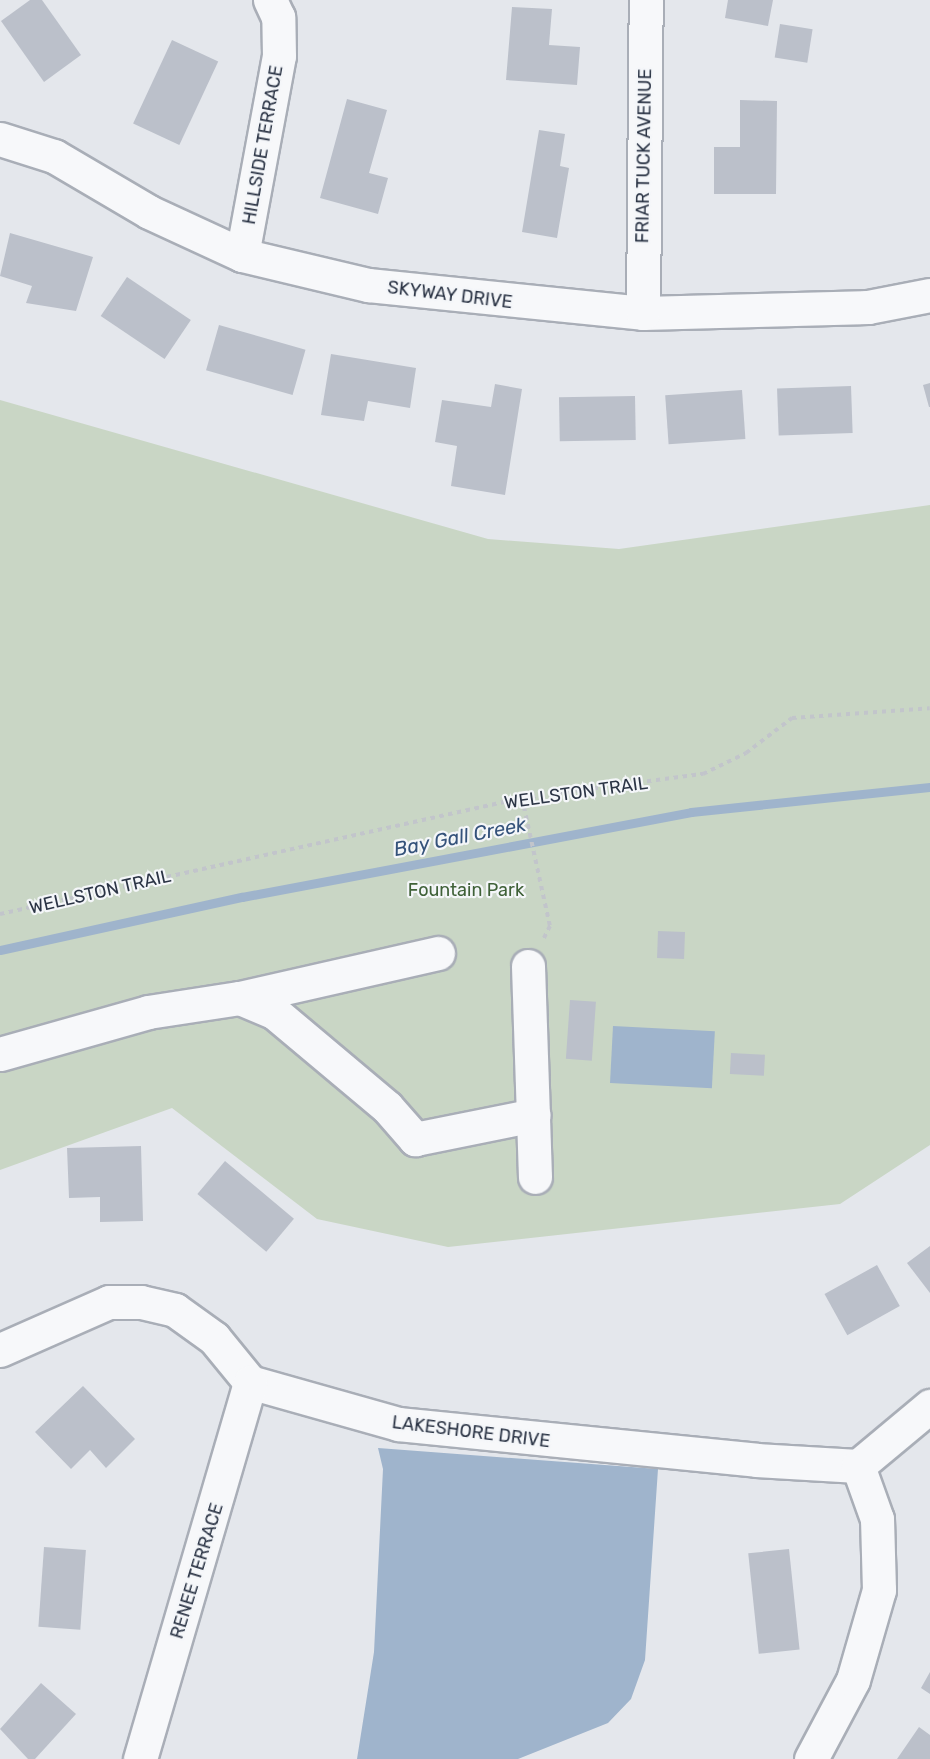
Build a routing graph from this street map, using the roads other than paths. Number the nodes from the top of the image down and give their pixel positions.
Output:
1 (270, 0) edge
2 (646, 0) edge
3 (0, 139) edge
4 (242, 255) junction
5 (930, 295) edge
6 (643, 313) junction
7 (438, 953) dead end
8 (528, 966) dead end
9 (240, 998) junction
10 (0, 1054) edge
11 (534, 1115) junction
12 (535, 1177) dead end
13 (0, 1350) edge
14 (250, 1383) junction
15 (930, 1406) edge
16 (858, 1466) junction
17 (141, 1759) edge
18 (811, 1759) edge

1 - 4 street, HILLSIDE TERRACE
2 - 6 street, FRIAR TUCK AVENUE
3 - 4 street, SKYWAY DRIVE
4 - 6 street, SKYWAY DRIVE
5 - 6 street, SKYWAY DRIVE
7 - 9 street
8 - 11 street
9 - 10 street
9 - 11 street
11 - 12 street
13 - 14 street
14 - 16 street, LAKESHORE DRIVE
14 - 17 street, RENEE TERRACE
15 - 16 street
16 - 18 street

